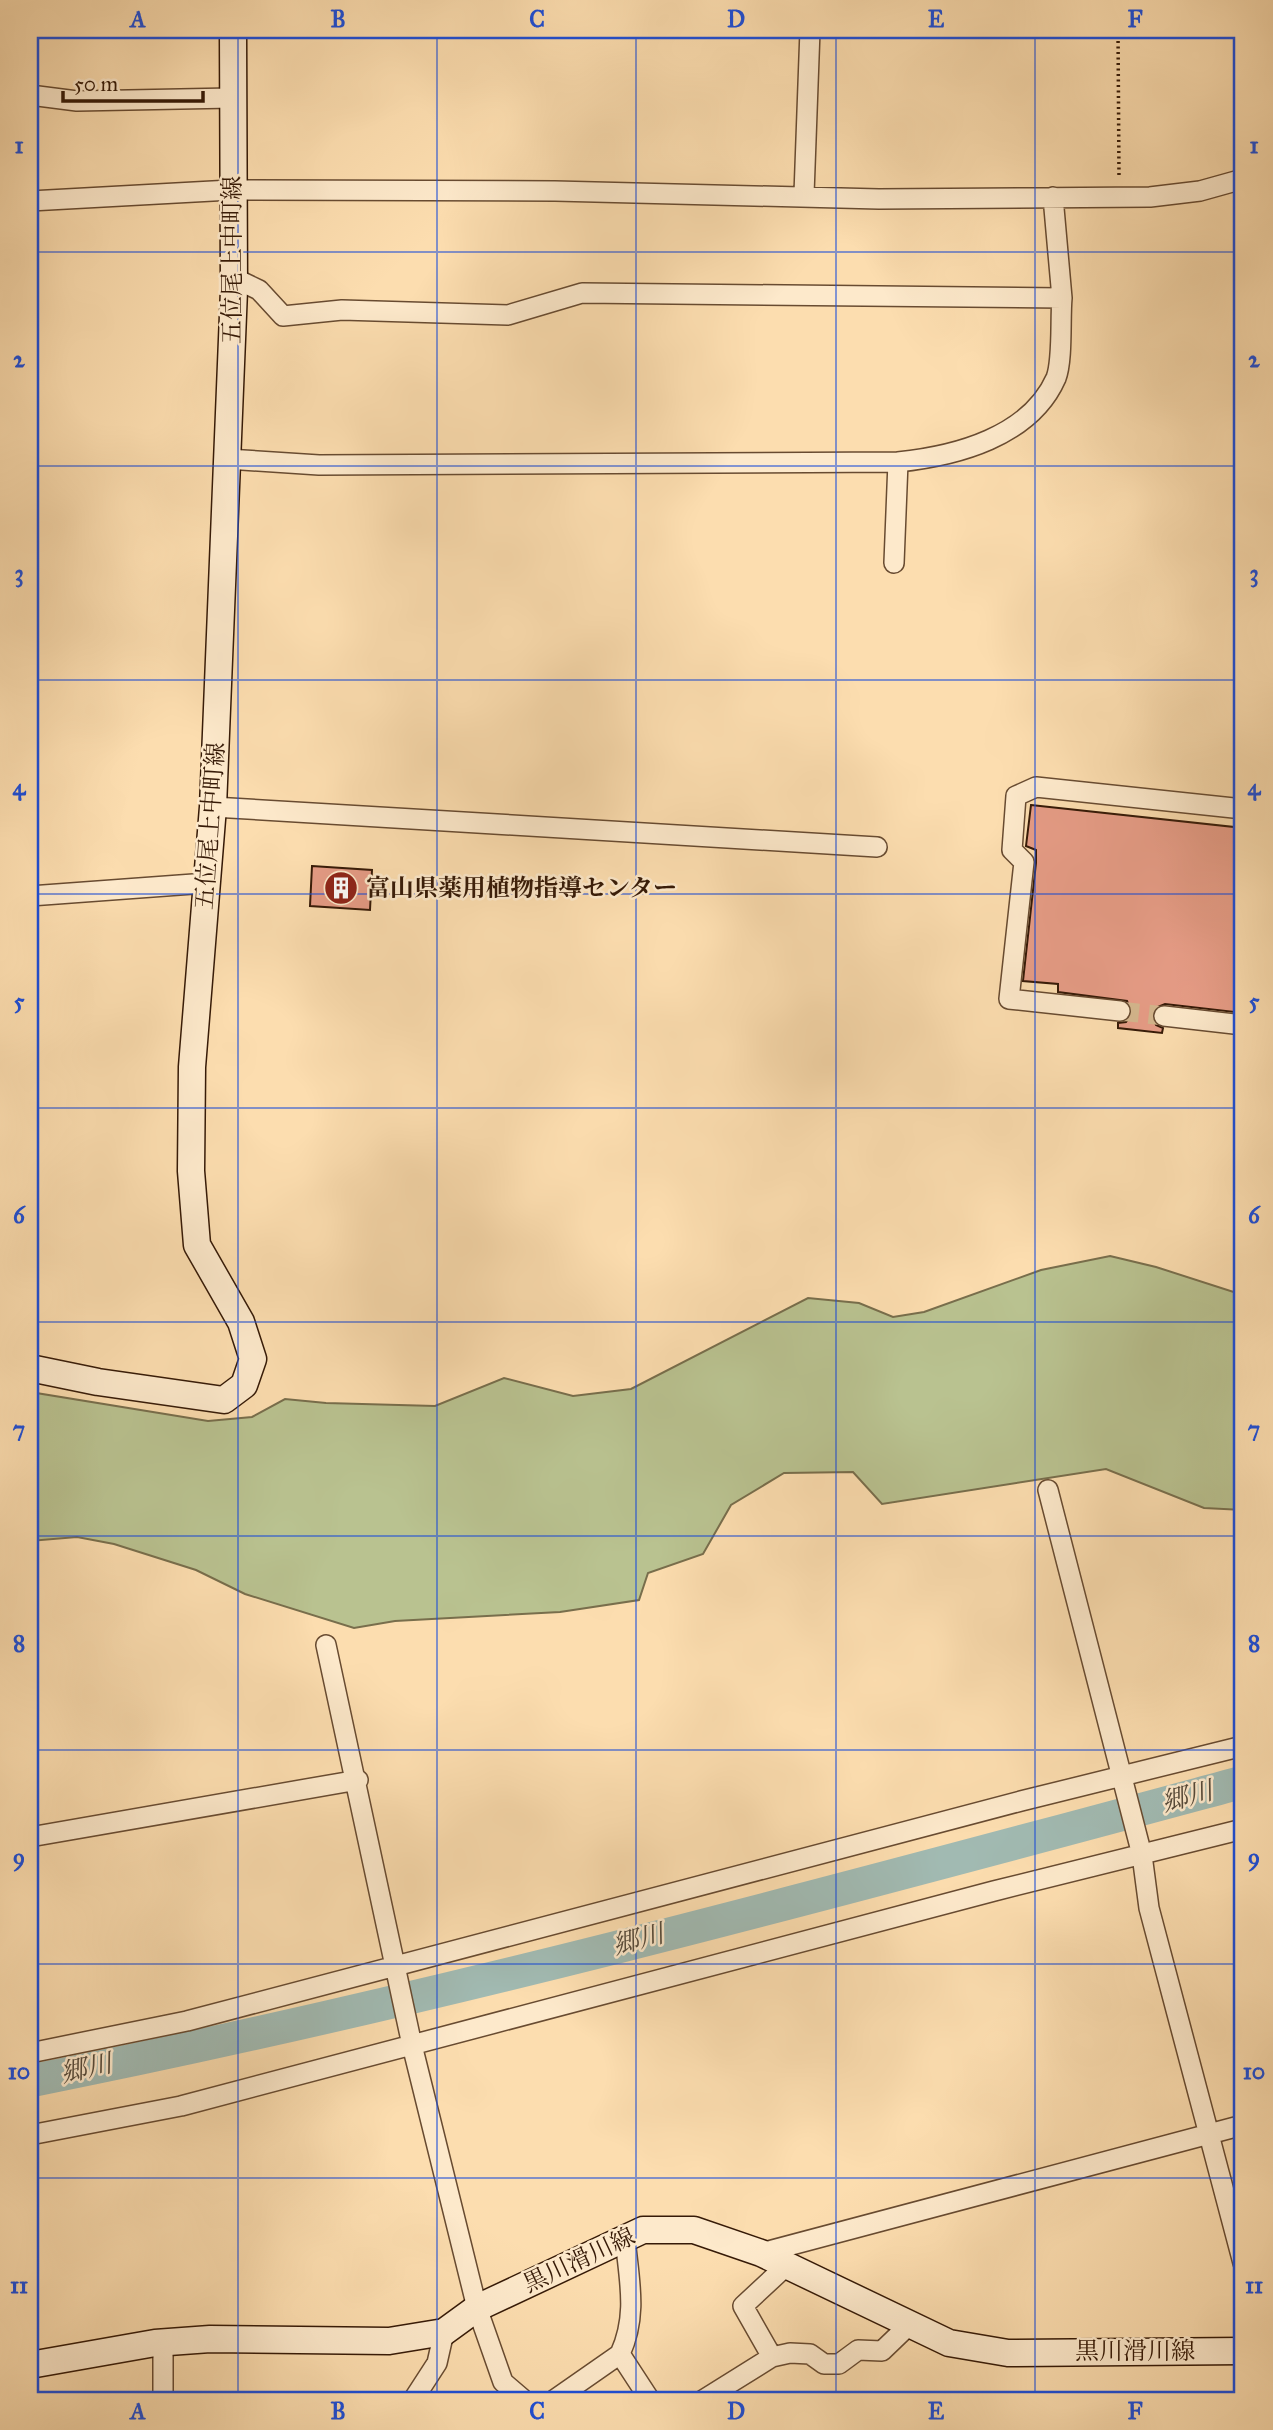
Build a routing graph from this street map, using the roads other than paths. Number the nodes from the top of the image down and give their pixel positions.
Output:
1 (233, 30) edge
2 (810, 30) edge
3 (30, 95) edge
4 (232, 98) junction
5 (1243, 179) edge
6 (231, 190) junction
7 (804, 194) junction
8 (1054, 197) junction
9 (30, 201) edge
10 (234, 278) junction
11 (1062, 298) junction
12 (227, 459) junction
13 (898, 462) junction
14 (894, 563) dead end
15 (213, 807) junction
16 (1243, 810) edge
17 (877, 846) dead end
18 (207, 883) junction
19 (30, 897) edge
20 (1120, 1011) tunnel mouth
21 (1164, 1016) tunnel mouth
22 (1243, 1025) edge
23 (30, 1368) edge
24 (1048, 1490) dead end
25 (326, 1645) dead end
26 (1243, 1746) edge
27 (1121, 1776) junction
28 (358, 1780) junction
29 (1243, 1829) edge
30 (30, 1837) edge
31 (1142, 1855) junction
32 (395, 1967) junction
33 (412, 2045) junction
34 (30, 2053) edge
35 (1243, 2125) edge
36 (30, 2135) edge
37 (1209, 2135) junction
38 (625, 2238) junction
39 (761, 2253) junction
40 (1243, 2263) edge
41 (786, 2266) junction
42 (477, 2308) junction
43 (908, 2326) junction
44 (444, 2332) junction
45 (163, 2343) junction
46 (1243, 2351) edge
47 (620, 2354) junction
48 (772, 2357) junction
49 (30, 2365) edge
50 (163, 2400) edge
51 (413, 2400) edge
52 (524, 2400) edge
53 (554, 2400) edge
54 (650, 2400) edge
55 (703, 2400) edge

1 - 4 main road, 五位尾上中町線
2 - 7 street
3 - 4 street
4 - 6 main road, 五位尾上中町線
5 - 8 street
6 - 7 street
6 - 9 street
6 - 10 main road, 五位尾上中町線
7 - 8 street
8 - 11 street
10 - 11 street
10 - 12 main road, 五位尾上中町線
11 - 13 street
12 - 13 street
12 - 15 main road, 五位尾上中町線
13 - 14 street
15 - 17 street
15 - 18 main road, 五位尾上中町線
16 - 20 street
18 - 19 street
18 - 23 main road, 五位尾上中町線
21 - 22 street
24 - 27 street
25 - 28 street
26 - 27 street
27 - 31 street
27 - 32 street
28 - 30 street
28 - 32 street
29 - 31 street
31 - 33 street
31 - 37 street
32 - 33 street
32 - 34 street
33 - 36 street
33 - 42 street
35 - 37 street
37 - 39 street
37 - 40 street
38 - 39 main road, 黒川滑川線
38 - 42 main road, 黒川滑川線
38 - 47 street
39 - 41 main road, 黒川滑川線
41 - 43 main road, 黒川滑川線
41 - 48 street
42 - 44 main road, 黒川滑川線
42 - 52 street
43 - 46 main road, 黒川滑川線
43 - 48 street
44 - 45 main road, 黒川滑川線
44 - 51 street
45 - 49 main road, 黒川滑川線
45 - 50 street
47 - 53 street
47 - 54 street
48 - 55 street

